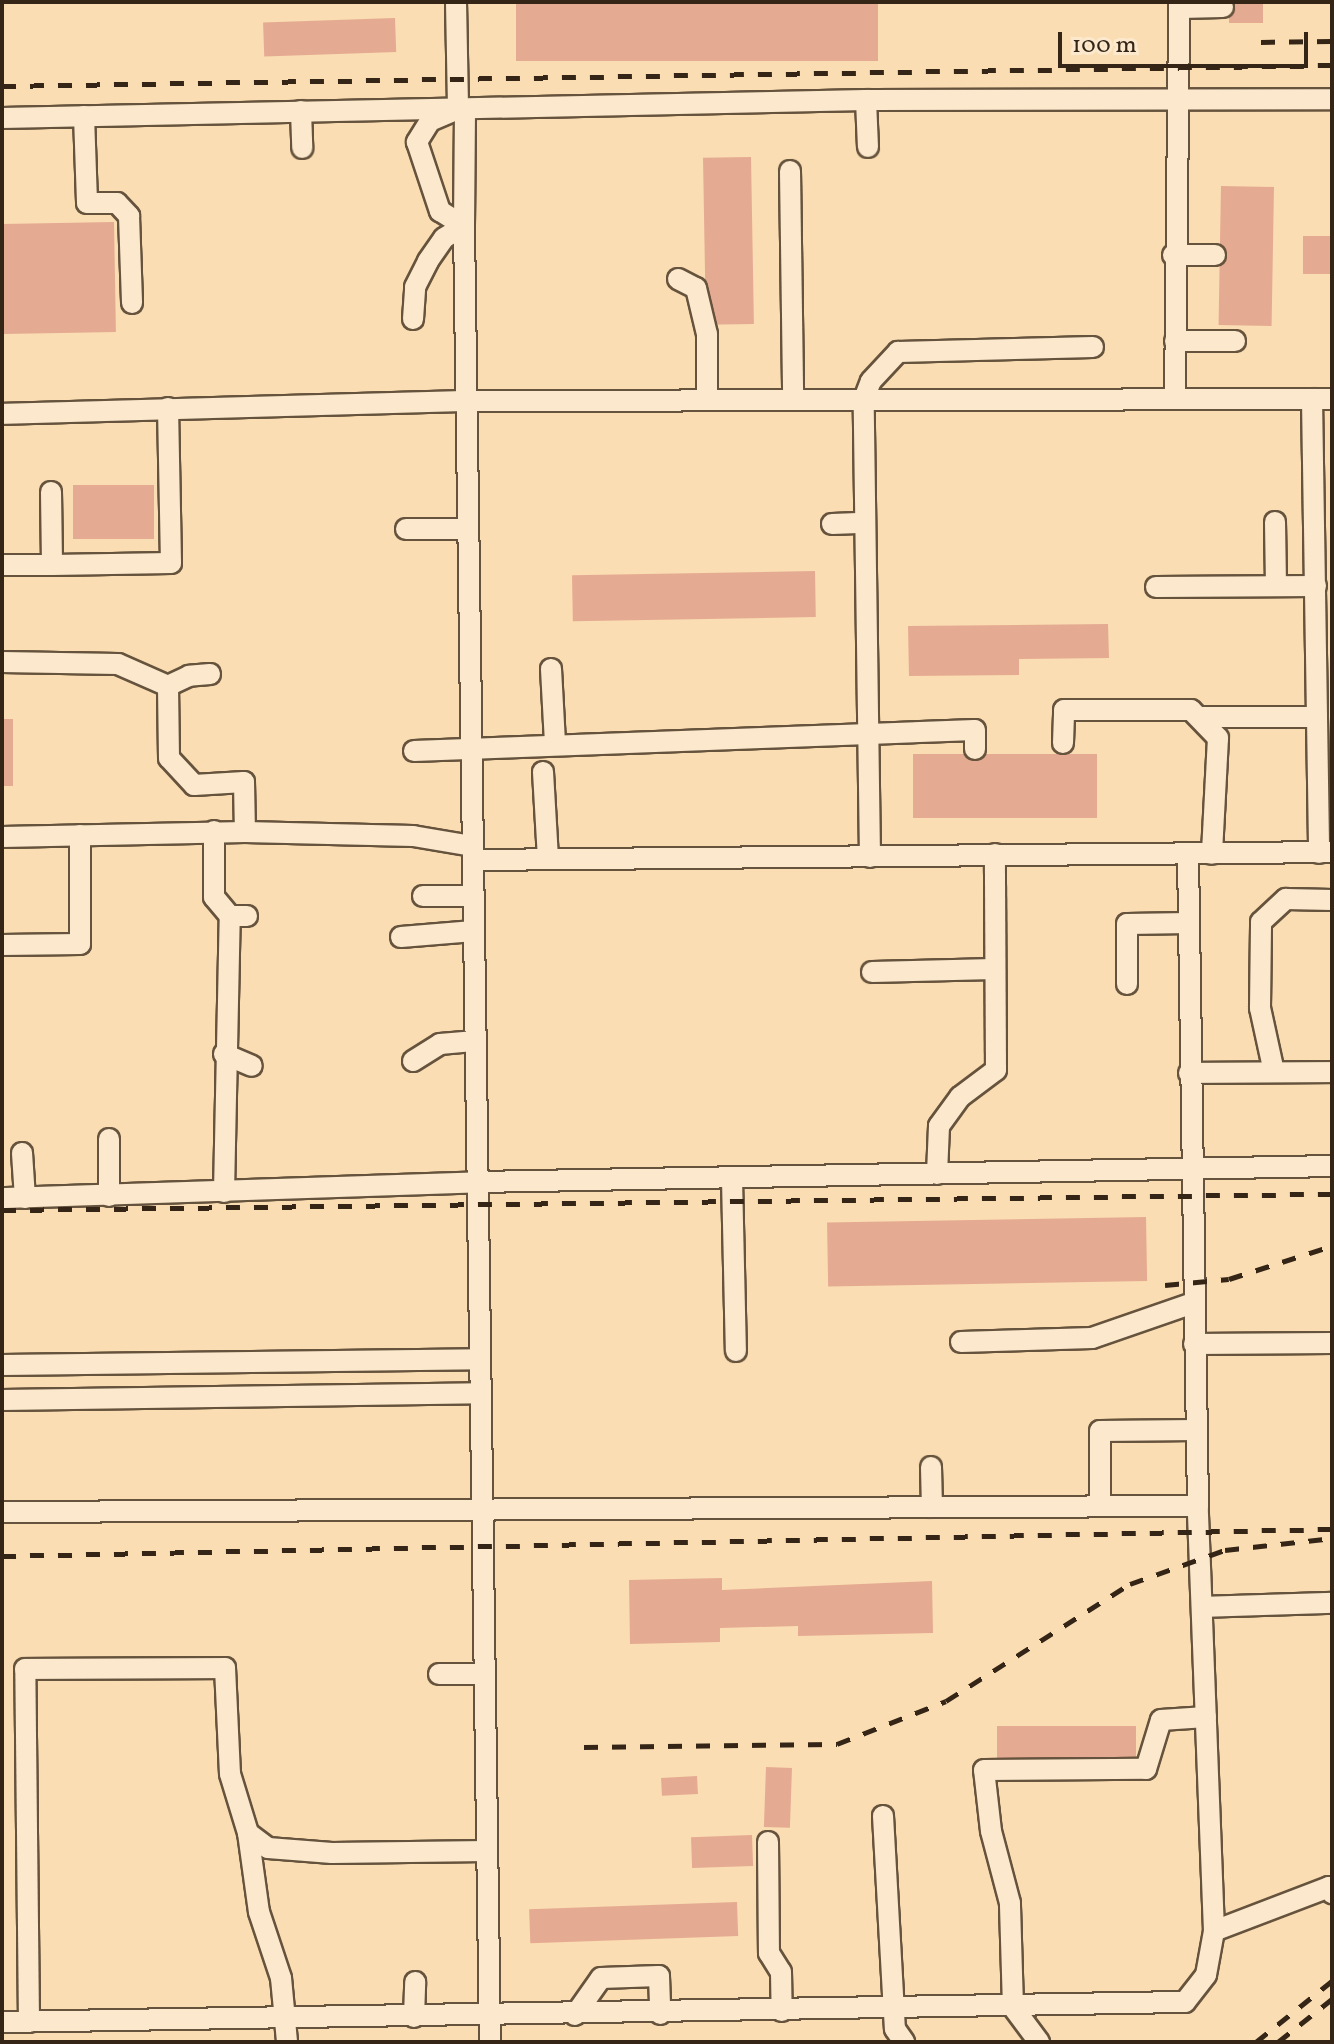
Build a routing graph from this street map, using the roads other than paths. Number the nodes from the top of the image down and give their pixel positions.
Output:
1 (456, 2) edge
2 (1180, 5) edge
3 (1223, 7) dead end
4 (1332, 99) edge
5 (866, 100) junction
6 (1175, 101) junction
7 (461, 109) junction
8 (301, 111) junction
9 (84, 116) junction
10 (2, 118) edge
11 (868, 147) dead end
12 (302, 148) dead end
13 (790, 171) dead end
14 (464, 226) junction
15 (1173, 255) junction
16 (1215, 255) dead end
17 (678, 279) dead end
18 (132, 303) dead end
19 (413, 319) dead end
20 (1175, 341) junction
21 (1235, 341) dead end
22 (1093, 347) dead end
23 (707, 399) junction
24 (793, 399) junction
25 (864, 399) junction
26 (1175, 399) junction
27 (1322, 399) edge
28 (463, 401) junction
29 (168, 408) junction
30 (2, 414) edge
31 (51, 492) dead end
32 (1275, 522) dead end
33 (865, 523) junction
34 (832, 524) dead end
35 (406, 529) dead end
36 (466, 529) junction
37 (2, 565) edge
38 (52, 565) junction
39 (1276, 586) junction
40 (1316, 586) junction
41 (1156, 587) dead end
42 (2, 662) edge
43 (551, 669) dead end
44 (210, 674) dead end
45 (168, 686) junction
46 (1322, 706) edge
47 (1199, 717) junction
48 (867, 732) junction
49 (555, 743) junction
50 (1063, 743) dead end
51 (469, 748) junction
52 (975, 749) dead end
53 (414, 751) dead end
54 (543, 772) dead end
55 (214, 831) junction
56 (245, 832) junction
57 (80, 835) junction
58 (2, 837) edge
59 (1326, 852) edge
60 (473, 853) junction
61 (995, 854) junction
62 (1212, 854) junction
63 (1188, 855) junction
64 (870, 857) junction
65 (548, 859) junction
66 (423, 896) dead end
67 (474, 896) junction
68 (1332, 900) edge
69 (1189, 923) junction
70 (474, 931) junction
71 (401, 937) dead end
72 (2, 945) edge
73 (994, 969) junction
74 (872, 972) dead end
75 (1127, 984) dead end
76 (476, 1041) junction
77 (224, 1054) junction
78 (413, 1061) dead end
79 (252, 1066) dead end
80 (1274, 1072) junction
81 (1332, 1072) edge
82 (1189, 1073) junction
83 (109, 1139) dead end
84 (22, 1153) dead end
85 (1332, 1166) edge
86 (1191, 1170) junction
87 (937, 1174) junction
88 (732, 1179) junction
89 (478, 1182) junction
90 (224, 1192) junction
91 (109, 1196) junction
92 (2, 1198) edge
93 (25, 1198) junction
94 (1193, 1303) junction
95 (961, 1342) dead end
96 (1332, 1343) edge
97 (1194, 1344) junction
98 (736, 1351) dead end
99 (480, 1359) junction
100 (2, 1365) edge
101 (481, 1393) junction
102 (2, 1400) edge
103 (1196, 1430) junction
104 (931, 1467) dead end
105 (1100, 1506) junction
106 (1198, 1506) junction
107 (932, 1507) junction
108 (2, 1512) edge
109 (482, 1512) junction
110 (1332, 1603) edge
111 (1202, 1607) junction
112 (439, 1674) dead end
113 (485, 1674) junction
114 (1206, 1717) junction
115 (883, 1816) dead end
116 (248, 1833) junction
117 (768, 1842) dead end
118 (487, 1851) junction
119 (1332, 1893) edge
120 (1214, 1931) junction
121 (415, 1982) dead end
122 (1013, 2007) junction
123 (894, 2009) junction
124 (782, 2011) junction
125 (660, 2014) junction
126 (575, 2015) junction
127 (287, 2016) junction
128 (414, 2017) junction
129 (490, 2017) junction
130 (2, 2022) edge
131 (29, 2022) junction
132 (287, 2042) edge
133 (490, 2042) edge
134 (904, 2042) edge
135 (1039, 2042) edge

1 - 7 lane
2 - 3 lane
2 - 6 lane
4 - 6 lane
5 - 6 lane
5 - 7 lane
5 - 11 lane
6 - 15 lane
7 - 8 lane
7 - 14 lane
7 - 14 lane
8 - 9 lane
8 - 12 lane
9 - 10 lane
9 - 18 lane
13 - 24 lane
14 - 19 lane
14 - 28 lane
15 - 16 lane
15 - 20 lane
17 - 23 lane
20 - 21 lane
20 - 26 lane
22 - 25 lane
23 - 24 lane
23 - 28 lane
24 - 25 lane
25 - 26 lane
25 - 33 lane
26 - 27 lane
27 - 40 lane
28 - 29 lane
28 - 36 lane
29 - 30 lane
29 - 38 lane
31 - 38 lane
32 - 39 lane
33 - 34 lane
33 - 48 lane
35 - 36 lane
36 - 51 lane
37 - 38 lane
39 - 40 lane
39 - 41 lane
40 - 46 lane
42 - 45 lane
43 - 49 lane
44 - 45 lane
45 - 56 lane
46 - 47 lane
46 - 59 lane
47 - 50 lane
47 - 62 lane
48 - 49 lane
48 - 52 lane
48 - 64 lane
49 - 51 lane
51 - 53 lane
51 - 60 lane
54 - 65 lane
55 - 56 lane
55 - 57 lane
55 - 77 lane
56 - 60 lane
57 - 58 lane
57 - 72 lane
59 - 62 lane
60 - 65 lane
60 - 67 lane
61 - 63 lane
61 - 64 lane
61 - 73 lane
62 - 63 lane
63 - 69 lane
64 - 65 lane
66 - 67 lane
67 - 70 lane
68 - 80 lane
69 - 75 lane
69 - 82 lane
70 - 71 lane
70 - 76 lane
73 - 74 lane
73 - 87 lane
76 - 78 lane
76 - 89 lane
77 - 79 lane
77 - 90 lane
80 - 81 lane
80 - 82 lane
82 - 86 lane
83 - 91 lane
84 - 93 lane
85 - 86 lane
86 - 87 lane
86 - 94 lane
87 - 88 lane
88 - 89 lane
88 - 98 lane
89 - 90 lane
89 - 99 lane
90 - 91 lane
91 - 93 lane
92 - 93 lane
94 - 95 lane
94 - 97 lane
96 - 97 lane
97 - 103 lane
99 - 100 lane
99 - 101 lane
101 - 102 lane
101 - 109 lane
103 - 105 lane
103 - 106 lane
104 - 107 lane
105 - 106 lane
105 - 107 lane
106 - 111 lane
107 - 109 lane
108 - 109 lane
109 - 113 lane
110 - 111 lane
111 - 114 lane
112 - 113 lane
113 - 118 lane
114 - 120 lane
114 - 122 lane
115 - 123 lane
116 - 118 lane
116 - 127 lane
116 - 131 lane
117 - 124 lane
118 - 129 lane
119 - 120 lane
120 - 122 lane
121 - 128 lane
122 - 123 lane
122 - 135 lane
123 - 124 lane
123 - 134 lane
124 - 125 lane
125 - 126 lane
125 - 126 lane
126 - 129 lane
127 - 128 lane
127 - 131 lane
127 - 132 lane
128 - 129 lane
129 - 133 lane
130 - 131 lane

